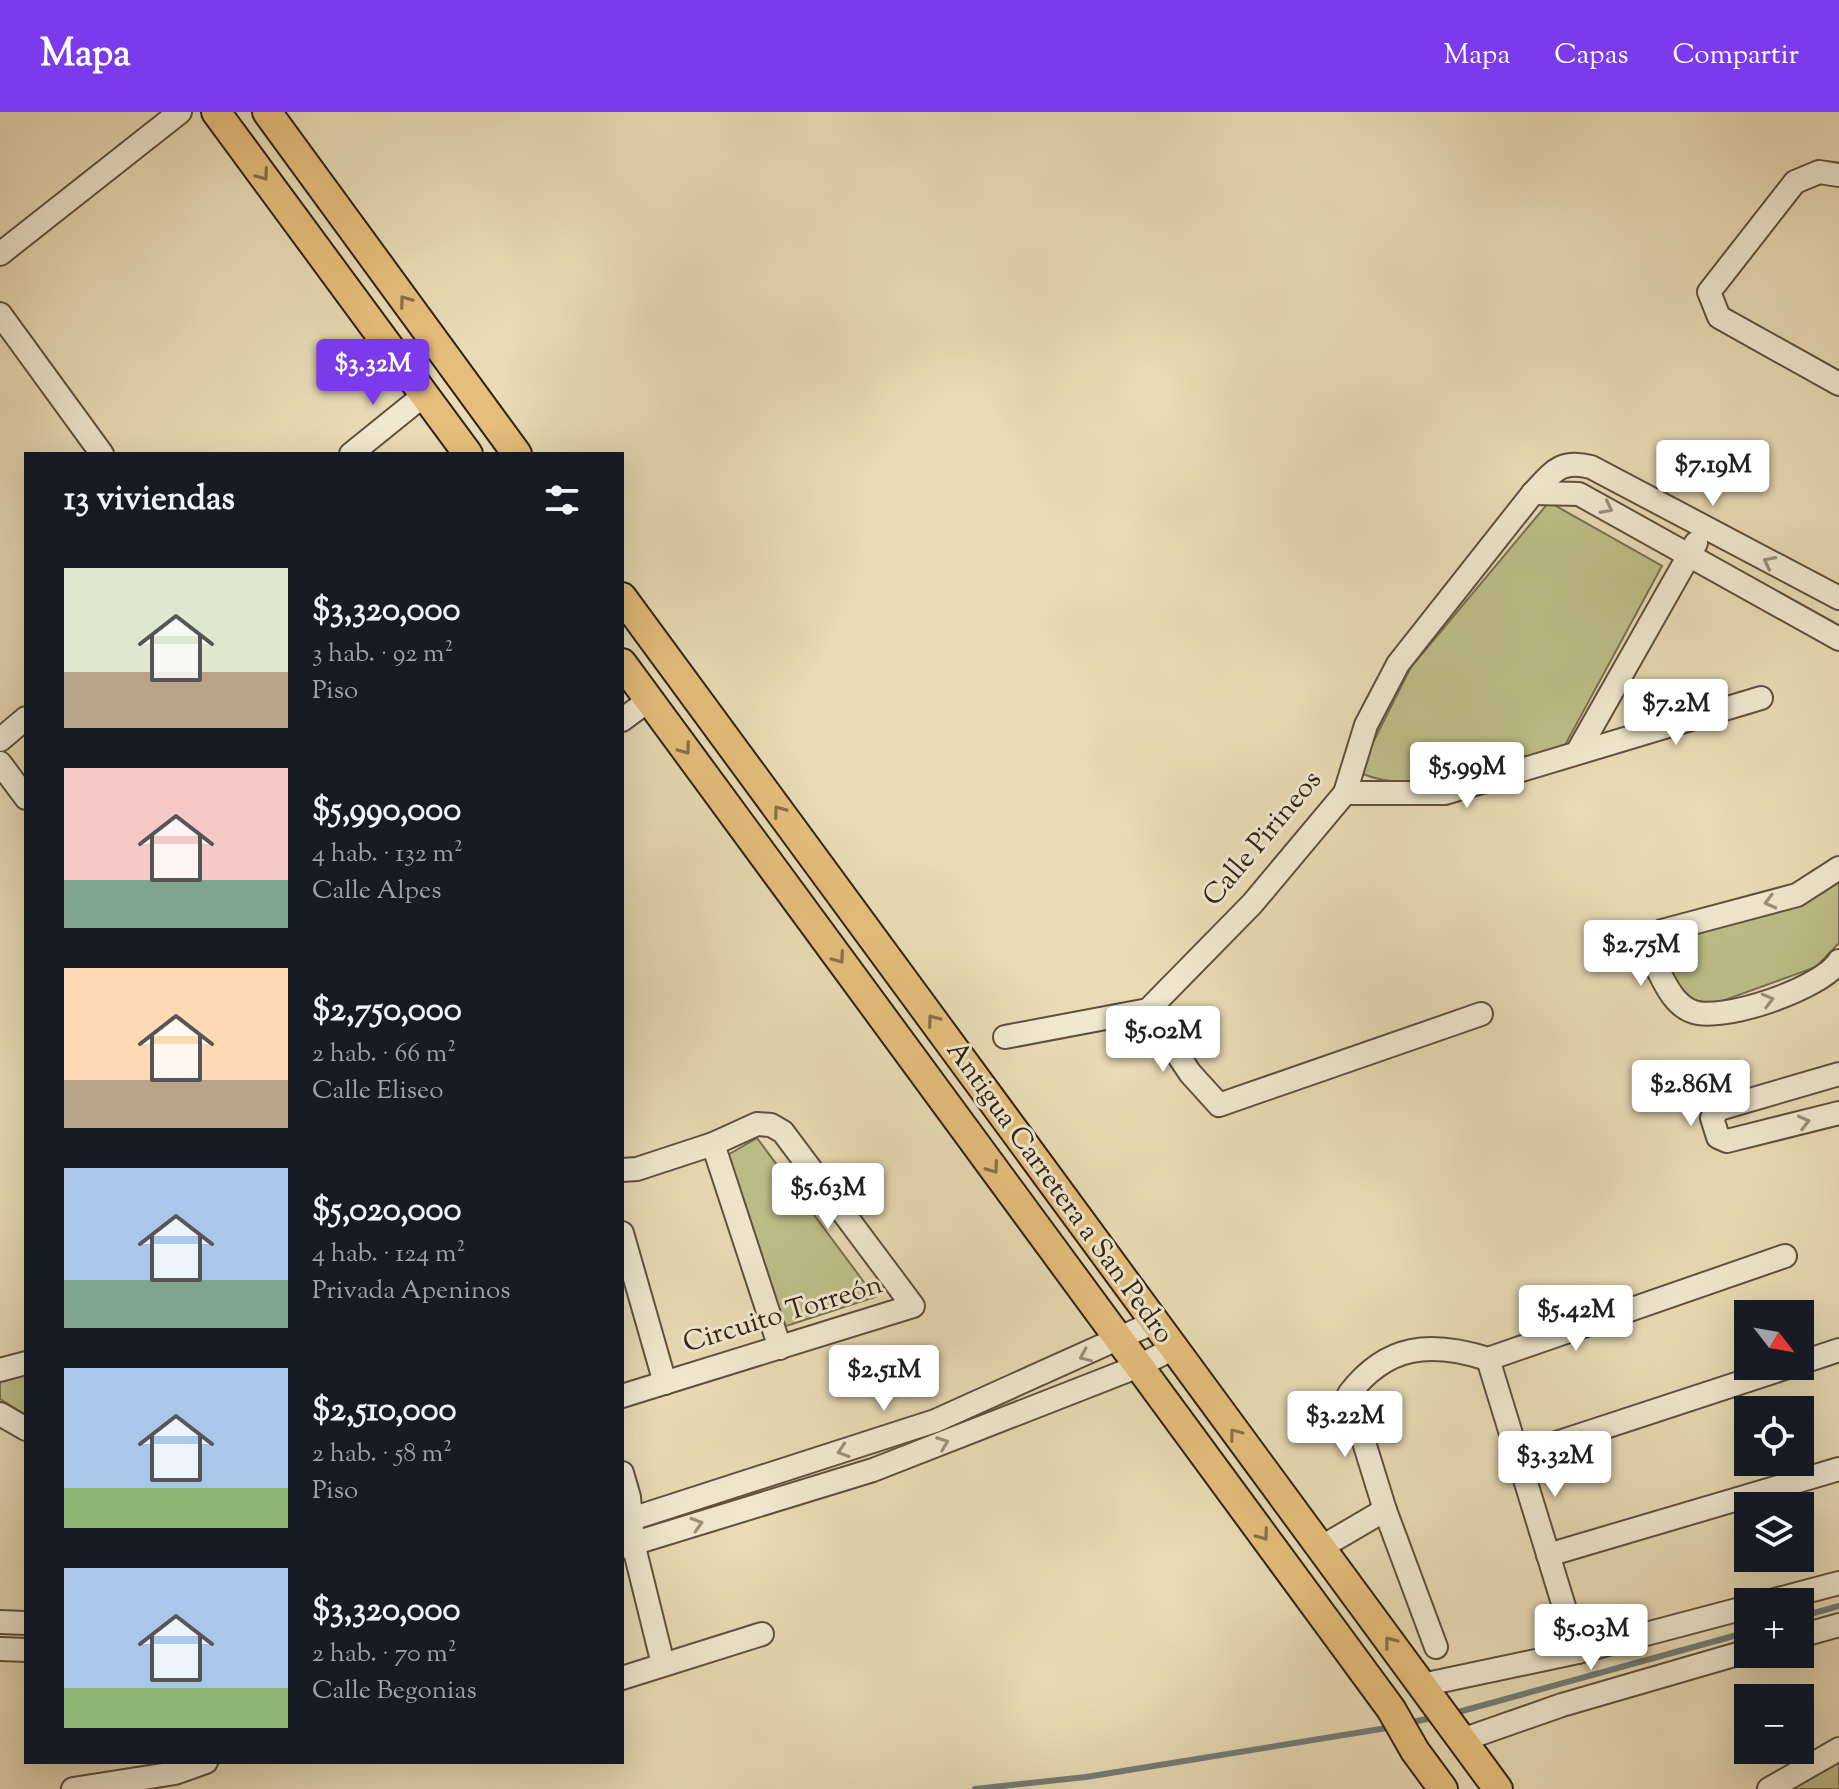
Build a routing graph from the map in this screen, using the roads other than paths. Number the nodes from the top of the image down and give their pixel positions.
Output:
1 (180, 112) edge
2 (216, 112) edge
3 (248, 112) edge
4 (267, 112) edge
5 (1839, 175) edge
6 (338, 210) junction
7 (0, 254) edge
8 (0, 314) edge
9 (1839, 384) edge
10 (424, 395) junction
11 (101, 452) edge
12 (353, 452) edge
13 (467, 452) edge
14 (516, 452) edge
15 (1533, 493) junction
16 (1704, 529) junction
17 (1689, 555) junction
18 (1839, 598) edge
19 (624, 600) edge
20 (1838, 636) edge
21 (624, 666) edge
22 (1761, 698) dead end
23 (649, 700) junction
24 (624, 719) edge
25 (24, 720) edge
26 (0, 740) edge
27 (1578, 751) junction
28 (0, 763) edge
29 (1345, 793) junction
30 (24, 795) edge
31 (1839, 868) edge
32 (1839, 961) edge
33 (1148, 1010) junction
34 (1481, 1014) dead end
35 (1005, 1037) dead end
36 (1839, 1074) edge
37 (1839, 1113) edge
38 (713, 1144) junction
39 (624, 1170) edge
40 (624, 1248) edge
41 (1785, 1256) dead end
42 (627, 1271) edge
43 (1155, 1322) junction
44 (1120, 1341) junction
45 (780, 1348) junction
46 (1172, 1349) junction
47 (1839, 1350) edge
48 (1814, 1358) edge
49 (1488, 1359) junction
50 (24, 1364) edge
51 (1139, 1366) junction
52 (0, 1370) edge
53 (1748, 1380) edge
54 (665, 1383) junction
55 (624, 1395) edge
56 (0, 1414) edge
57 (24, 1428) edge
58 (1517, 1456) junction
59 (1839, 1469) edge
60 (1385, 1510) junction
61 (625, 1518) edge
62 (627, 1545) edge
63 (1320, 1548) junction
64 (1548, 1555) junction
65 (1839, 1583) edge
66 (1814, 1590) edge
67 (1734, 1611) edge
68 (0, 1622) edge
69 (24, 1623) edge
70 (1839, 1625) edge
71 (1814, 1632) edge
72 (762, 1634) dead end
73 (1436, 1647) dead end
74 (0, 1649) edge
75 (24, 1650) edge
76 (1578, 1652) junction
77 (1734, 1655) edge
78 (663, 1664) junction
79 (624, 1677) edge
80 (1430, 1695) junction
81 (1460, 1736) junction
82 (1839, 1749) edge
83 (200, 1764) edge
84 (73, 1789) edge
85 (1443, 1789) edge
86 (1498, 1789) edge
87 (1769, 1789) edge

1 - 7 street
2 -> 10 main road
3 - 6 main road
4 - 6 main road
5 - 9 street
14 -> 6 main road
8 - 11 street
10 - 12 street
10 - 13 main road
15 - 16 street, Calle Pirineos
15 -> 17 street
15 - 29 street, Calle Pirineos
16 - 17 street
18 -> 16 street
17 - 20 street
17 - 27 street
43 -> 19 main road, Antigua Carretera a San Pedro
21 - 23 main road, Antigua Carretera a San Pedro
22 - 27 street
23 - 24 street
23 -> 44 main road, Antigua Carretera a San Pedro
25 - 26 street
27 - 29 street
28 - 30 street
29 - 33 street, Calle Pirineos
31 -> 32 street
33 - 34 street
33 - 35 street
36 -> 37 street
38 - 39 street, Circuito Torreón
38 - 45 street
38 - 45 street, Circuito Torreón
40 - 42 street
41 - 49 street
42 - 54 street
43 - 44 street
43 - 46 main road, Antigua Carretera a San Pedro
44 - 51 main road, Antigua Carretera a San Pedro
44 -> 61 street
45 - 54 street, Circuito Torreón
46 - 51 street
63 -> 46 main road, Antigua Carretera a San Pedro
47 - 48 street
49 - 58 street
49 - 60 street
50 - 52 street
62 -> 51 street
51 -> 85 main road, Antigua Carretera a San Pedro
53 - 58 street
54 - 55 street, Circuito Torreón
56 - 57 street
58 - 64 street
59 - 64 street
60 - 63 street
60 - 73 street
61 - 62 street
62 - 78 street
80 -> 63 main road, Antigua Carretera a San Pedro
64 - 76 street
65 - 66 street
67 - 76 street
68 - 69 street
70 - 71 street
72 - 78 street
74 - 75 street
76 - 80 street
77 - 81 street
78 - 79 street
80 - 81 main road, Antigua Carretera a San Pedro
81 - 86 main road, Antigua Carretera a San Pedro
82 - 87 street
83 - 84 street

